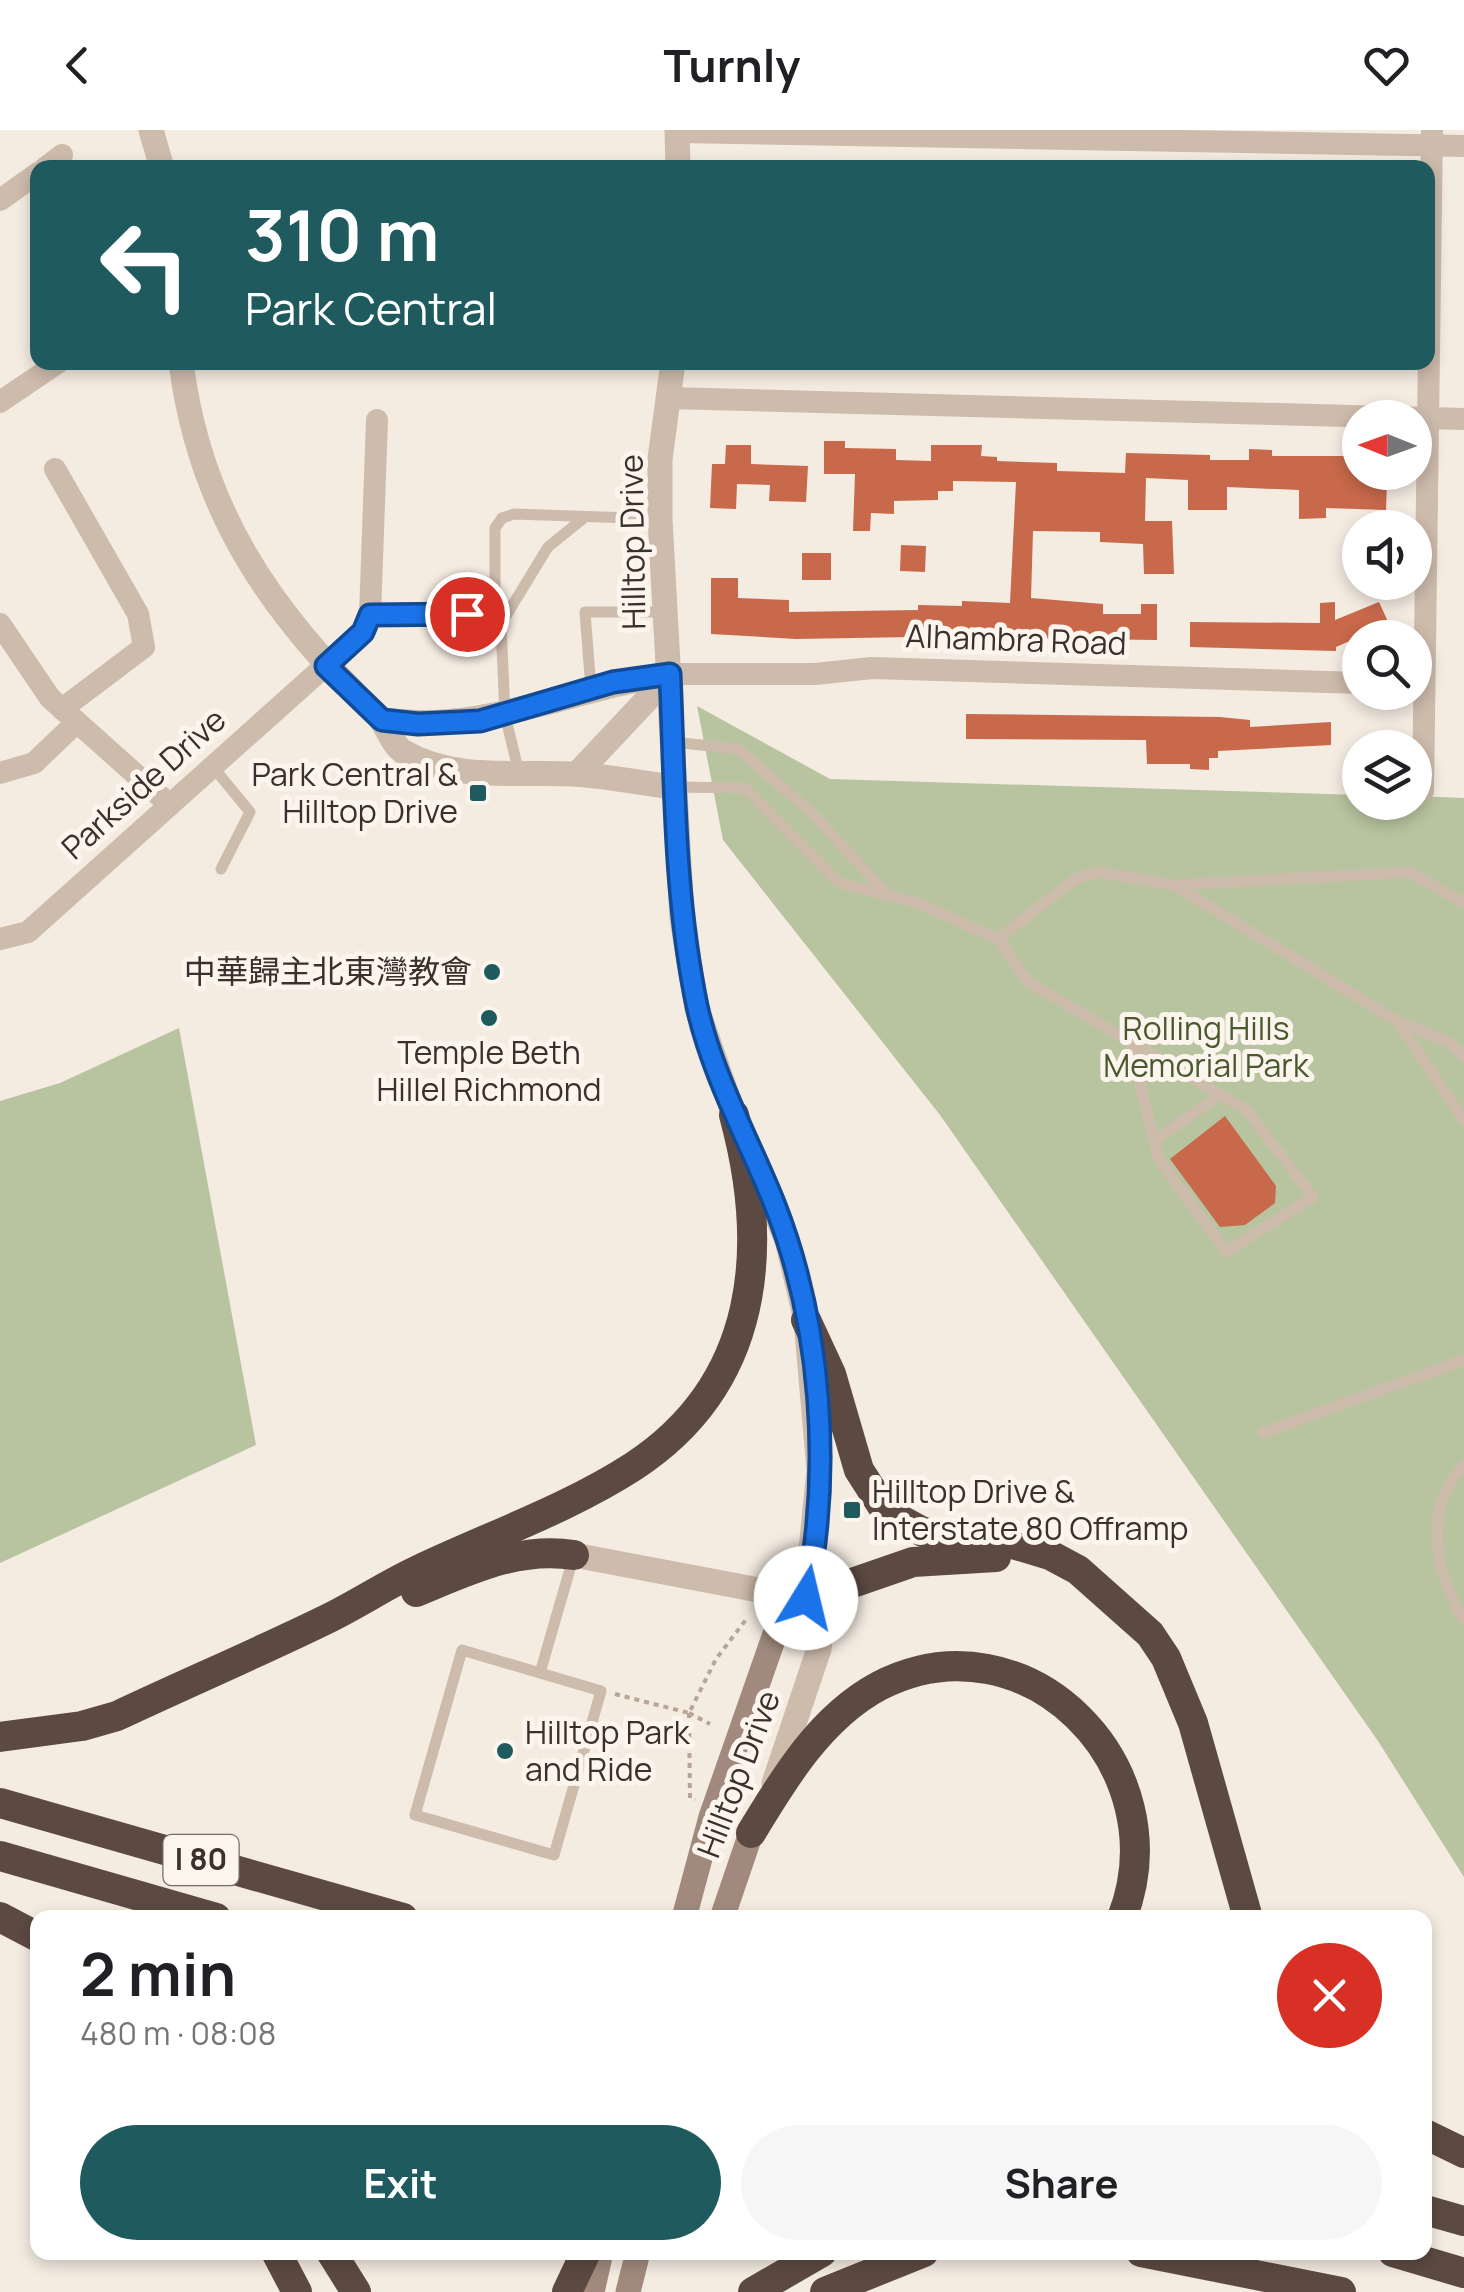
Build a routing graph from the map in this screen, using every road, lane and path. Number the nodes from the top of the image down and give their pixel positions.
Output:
1 (151, 130) edge
2 (677, 131) edge
3 (1432, 138) edge
4 (1464, 146) edge
5 (160, 160) edge
6 (678, 160) edge
7 (30, 179) edge
8 (0, 200) edge
9 (47, 370) edge
10 (181, 370) edge
11 (672, 370) edge
12 (1428, 370) edge
13 (669, 398) junction
14 (1427, 400) edge
15 (0, 402) edge
16 (1342, 416) edge
17 (1432, 418) edge
18 (1464, 419) edge
19 (377, 420) dead end
20 (55, 469) dead end
21 (1425, 490) edge
22 (585, 516) junction
23 (660, 519) junction
24 (664, 612) junction
25 (467, 614) dead end
26 (370, 615) junction
27 (1421, 620) edge
28 (0, 624) edge
29 (501, 624) junction
30 (326, 666) junction
31 (670, 674) junction
32 (1342, 682) edge
33 (591, 689) junction
34 (506, 715) junction
35 (70, 716) junction
36 (382, 720) junction
37 (674, 742) junction
38 (213, 767) junction
39 (0, 773) edge
40 (519, 773) junction
41 (577, 774) junction
42 (672, 787) junction
43 (170, 805) junction
44 (221, 868) dead end
45 (1174, 885) junction
46 (885, 892) junction
47 (1464, 903) edge
48 (0, 939) edge
49 (998, 939) junction
50 (1397, 1021) junction
51 (1131, 1044) junction
52 (1464, 1057) edge
53 (1220, 1095) junction
54 (734, 1115) junction
55 (1464, 1120) edge
56 (1154, 1141) junction
57 (806, 1320) junction
58 (1464, 1360) edge
59 (1262, 1433) dead end
60 (1464, 1465) edge
61 (574, 1556) junction
62 (806, 1598) junction
63 (1110, 1599) junction
64 (748, 1617) dead end
65 (327, 1619) junction
66 (1464, 1620) edge
67 (540, 1673) junction
68 (601, 1690) junction
69 (688, 1714) junction
70 (710, 1724) dead end
71 (0, 1737) edge
72 (696, 1800) dead end
73 (0, 1803) edge
74 (751, 1833) junction
75 (0, 1856) edge
76 (188, 1910) edge
77 (375, 1910) edge
78 (686, 1910) edge
79 (724, 1910) edge
80 (1124, 1910) edge
81 (1246, 1910) edge
82 (0, 1917) edge
83 (30, 1933) edge
84 (1432, 2137) edge
85 (1464, 2153) edge
86 (1432, 2212) edge
87 (1464, 2221) edge
88 (280, 2260) edge
89 (337, 2260) edge
90 (582, 2260) edge
91 (599, 2260) edge
92 (636, 2260) edge
93 (808, 2260) edge
94 (904, 2260) edge
95 (1179, 2260) edge
96 (1420, 2260) edge
97 (1464, 2273) edge
98 (297, 2292) edge
99 (356, 2292) edge
100 (567, 2292) edge
101 (592, 2292) edge
102 (628, 2292) edge
103 (753, 2292) edge
104 (825, 2292) edge
105 (1341, 2292) edge

1 - 5 street
2 - 3 street
2 - 6 street
3 - 4 street
7 - 8 street
9 - 15 street
10 - 30 street
11 - 13 street, Hilltop Drive
12 - 14 street
13 - 16 street
13 - 23 street, Hilltop Drive
17 - 18 street
19 - 26 street
20 - 35 street
21 - 27 street
22 - 23 lane
22 - 29 lane
22 - 29 lane
23 - 24 street, Hilltop Drive
24 - 31 street, Hilltop Drive
24 - 33 lane
25 - 26 street
26 - 30 street, Parkside Drive
28 - 35 street
29 - 34 lane
30 - 36 street
30 - 38 street, Parkside Drive
31 - 32 street, Alhambra Road
31 - 33 street
31 - 37 street, Hilltop Drive
31 - 41 street
33 - 34 street
34 - 36 street
34 - 40 lane
35 - 39 street
35 - 43 street
36 - 40 street
37 - 42 street, Hilltop Drive
37 - 46 lane
38 - 43 street, Parkside Drive
38 - 44 lane
40 - 41 street
41 - 42 street
42 - 46 lane
42 - 54 street, Hilltop Drive
43 - 48 street, Parkside Drive
45 - 47 lane
45 - 49 lane
45 - 50 lane
46 - 49 lane
49 - 51 lane
50 - 52 lane
50 - 55 lane
51 - 53 lane
51 - 56 lane
53 - 56 lane
53 - 56 lane
54 - 57 street, Hilltop Drive
54 - 65 highway
57 - 62 street, Hilltop Drive
57 - 63 highway
58 - 59 lane
60 - 66 lane
61 - 62 street
61 - 65 highway
61 - 67 lane
62 - 63 highway
62 - 74 street, Hilltop Drive
62 - 78 main road, Hilltop Drive
63 - 81 highway
64 - 69 path
65 - 71 highway
67 - 68 lane
67 - 68 lane
68 - 69 path
69 - 70 path
69 - 72 path
73 - 77 highway, I 80
74 - 79 main road, Hilltop Drive
74 - 80 highway
75 - 76 highway, I 80
82 - 83 highway
84 - 85 highway
86 - 87 highway
88 - 98 highway
89 - 99 highway
90 - 100 highway
91 - 101 main road
92 - 102 main road
93 - 103 highway
94 - 104 highway
95 - 105 highway
96 - 97 highway

